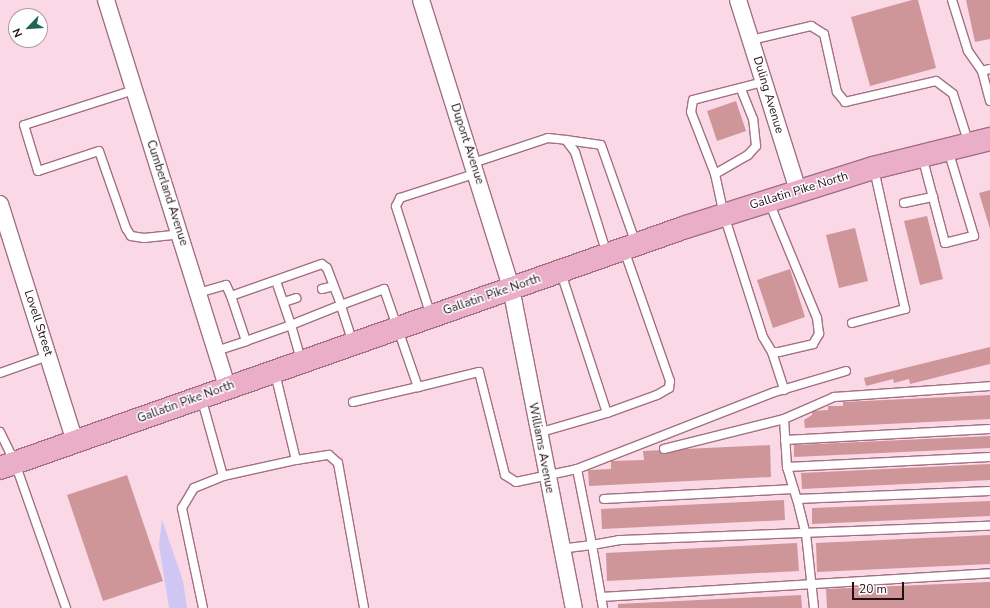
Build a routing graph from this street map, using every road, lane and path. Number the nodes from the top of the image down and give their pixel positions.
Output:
1 (106, 0) edge
2 (420, 0) edge
3 (738, 0) edge
4 (952, 0) edge
5 (750, 40) junction
6 (986, 70) edge
7 (763, 82) junction
8 (741, 89) junction
9 (134, 90) junction
10 (990, 101) edge
11 (990, 139) edge
12 (566, 140) junction
13 (969, 144) junction
14 (948, 150) junction
15 (922, 155) junction
16 (475, 168) junction
17 (873, 168) junction
18 (715, 174) junction
19 (798, 190) junction
20 (933, 196) junction
21 (768, 200) junction
22 (904, 203) dead end
23 (0, 204) edge
24 (724, 215) junction
25 (180, 234) junction
26 (622, 249) junction
27 (561, 271) junction
28 (276, 281) junction
29 (334, 286) junction
30 (511, 288) junction
31 (322, 289) dead end
32 (198, 293) junction
33 (231, 296) junction
34 (296, 298) dead end
35 (284, 302) junction
36 (341, 305) junction
37 (431, 316) junction
38 (852, 322) dead end
39 (291, 325) junction
40 (398, 328) junction
41 (246, 341) junction
42 (353, 343) junction
43 (216, 351) junction
44 (772, 352) junction
45 (48, 356) junction
46 (302, 361) junction
47 (275, 370) junction
48 (846, 371) dead end
49 (0, 373) edge
50 (990, 386) edge
51 (227, 387) junction
52 (418, 387) junction
53 (784, 390) junction
54 (201, 396) junction
55 (353, 402) dead end
56 (607, 413) junction
57 (784, 419) junction
58 (990, 429) edge
59 (0, 432) edge
60 (538, 433) junction
61 (785, 440) junction
62 (75, 442) junction
63 (664, 448) dead end
64 (990, 457) edge
65 (296, 460) junction
66 (7, 466) edge
67 (787, 467) junction
68 (577, 469) junction
69 (547, 474) junction
70 (223, 476) junction
71 (794, 489) junction
72 (990, 491) edge
73 (604, 499) dead end
74 (797, 499) junction
75 (990, 526) edge
76 (806, 534) junction
77 (592, 545) junction
78 (561, 549) junction
79 (990, 573) edge
80 (812, 583) junction
81 (601, 597) junction
82 (66, 608) edge
83 (203, 608) edge
84 (364, 608) edge
85 (574, 608) edge
86 (603, 608) edge
87 (814, 608) edge

1 - 9 street, Cumberland Avenue
2 - 16 street, Dupont Avenue
3 - 5 street, Duling Avenue
4 - 6 lane
5 - 7 street, Duling Avenue
5 - 13 lane
6 - 10 lane
7 - 8 lane
7 - 19 street, Duling Avenue
8 - 18 lane
8 - 18 lane
9 - 25 street, Cumberland Avenue
9 - 25 lane
11 - 13 main road, Gallatin Pike North
12 - 16 lane
12 - 26 lane
12 - 26 lane
13 - 14 main road, Gallatin Pike North
14 - 15 main road, Gallatin Pike North
14 - 20 lane
15 - 17 main road, Gallatin Pike North
15 - 20 lane
16 - 30 street, Dupont Avenue
16 - 37 lane
17 - 19 main road, Gallatin Pike North
17 - 38 lane
18 - 24 lane
19 - 21 main road, Gallatin Pike North
20 - 22 lane
21 - 24 main road, Gallatin Pike North
21 - 44 lane
23 - 45 street, Lovell Street
24 - 26 main road, Gallatin Pike North
24 - 44 lane
25 - 32 street, Cumberland Avenue
26 - 27 main road, Gallatin Pike North
26 - 56 lane
27 - 30 main road, Gallatin Pike North
27 - 56 lane
28 - 29 lane
28 - 33 lane
28 - 35 lane
29 - 31 lane
29 - 36 lane
30 - 37 main road, Gallatin Pike North
30 - 60 street, Williams Avenue
32 - 33 lane
32 - 43 street, Cumberland Avenue
33 - 41 lane
34 - 35 lane
35 - 39 lane
36 - 39 lane
36 - 40 lane
36 - 42 lane
37 - 40 main road, Gallatin Pike North
39 - 41 lane
39 - 46 lane
40 - 42 main road, Gallatin Pike North
40 - 52 lane
41 - 43 lane
42 - 46 main road, Gallatin Pike North
43 - 51 street, Cumberland Avenue
44 - 53 lane
45 - 49 lane
45 - 62 street, Lovell Street
46 - 47 main road, Gallatin Pike North
47 - 51 main road, Gallatin Pike North
47 - 65 lane
48 - 53 lane
50 - 57 lane
51 - 54 main road, Gallatin Pike North
52 - 55 lane
52 - 69 lane
53 - 68 lane
54 - 62 main road, Gallatin Pike North
54 - 70 lane
56 - 60 lane
57 - 61 lane
57 - 63 lane
58 - 61 lane
59 - 66 lane
60 - 69 street, Williams Avenue
61 - 67 lane
62 - 66 main road, Gallatin Pike North
64 - 67 lane
65 - 70 lane
65 - 84 lane
66 - 82 lane
67 - 71 lane
68 - 69 lane
68 - 77 lane
69 - 78 street, Williams Avenue
70 - 83 lane
71 - 73 lane
71 - 74 lane
72 - 74 lane
74 - 76 lane
75 - 76 lane
76 - 77 lane
76 - 80 lane
77 - 78 lane
77 - 81 lane
78 - 85 street, Williams Avenue
79 - 80 lane
80 - 81 lane
80 - 87 lane
81 - 86 lane

